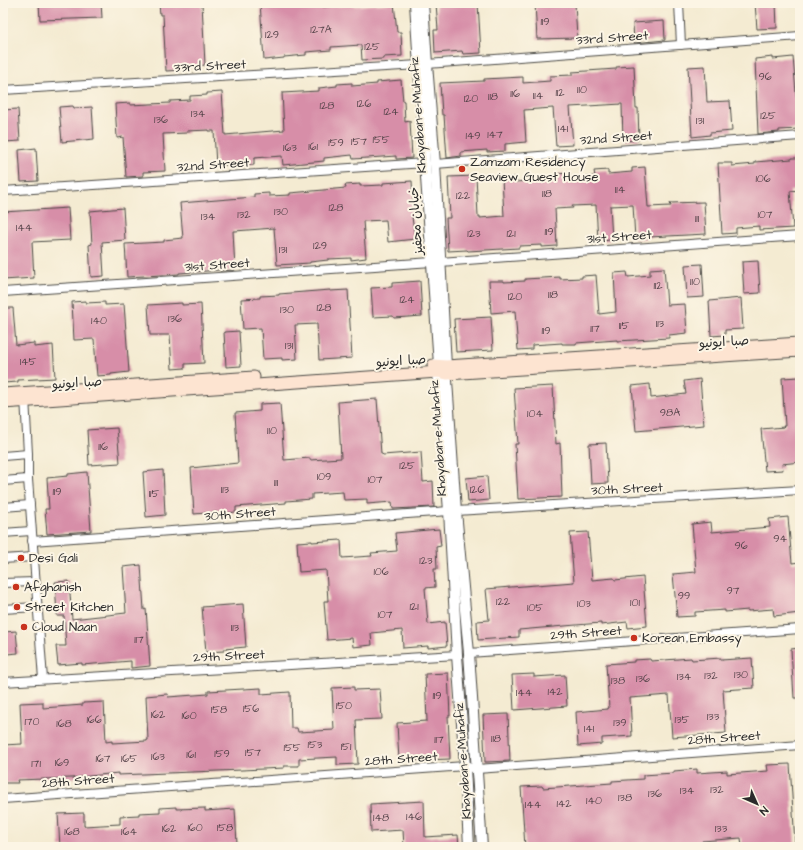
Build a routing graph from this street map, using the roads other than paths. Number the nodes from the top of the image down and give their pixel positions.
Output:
1 (415, 3) edge
2 (423, 3) edge
3 (679, 3) edge
4 (800, 36) edge
5 (681, 45) junction
6 (423, 64) junction
7 (3, 90) edge
8 (800, 136) edge
9 (430, 163) junction
10 (3, 192) edge
11 (800, 236) edge
12 (436, 262) junction
13 (3, 292) edge
14 (800, 343) edge
15 (800, 351) edge
16 (442, 369) junction
17 (3, 394) edge
18 (25, 397) junction
19 (3, 403) edge
20 (28, 454) junction
21 (3, 456) edge
22 (28, 479) junction
23 (3, 481) edge
24 (800, 490) edge
25 (30, 505) junction
26 (3, 507) edge
27 (452, 511) junction
28 (31, 531) junction
29 (3, 533) edge
30 (32, 541) junction
31 (33, 557) junction
32 (3, 559) edge
33 (35, 582) junction
34 (3, 583) edge
35 (37, 607) junction
36 (3, 609) edge
37 (800, 629) edge
38 (469, 653) junction
39 (457, 655) junction
40 (43, 679) junction
41 (3, 682) edge
42 (800, 744) edge
43 (465, 766) junction
44 (477, 769) junction
45 (3, 799) edge
46 (469, 847) edge
47 (482, 847) edge

1 - 6 street, خیابان محفیز
2 - 6 street, Khayaban-e-Muhafiz
3 - 5 street
4 - 5 street, 33rd Street
5 - 6 street, 33rd Street
6 - 7 street, 33rd Street
6 - 9 street, خیابان محفیز
8 - 9 street, 32nd Street
9 - 10 street, 32nd Street
9 - 12 street, خیابان محفیز
11 - 12 street, 31st Street
12 - 13 street, 31st Street
12 - 16 street, خیابان محفیز
14 - 16 main road, صبا ایونیو
15 - 16 main road, صبا ایونیو
16 - 18 main road, صبا ایونیو
16 - 27 street, Khayaban-e-Muhafiz
17 - 18 main road, صبا ایونیو
18 - 19 main road, صبا ایونیو
18 - 20 street
20 - 21 street
20 - 22 street
22 - 23 street
22 - 25 street
24 - 27 street, 30th Street
25 - 26 street
25 - 28 street
27 - 30 street, 30th Street
27 - 38 street, Khayaban-e-Muhafiz
27 - 39 street, Khayaban-e-Muhafiz
28 - 29 street
28 - 30 street
30 - 31 street
31 - 32 street
31 - 33 street
33 - 34 street
33 - 35 street
35 - 36 street
35 - 40 street
37 - 38 street, 29th Street
38 - 44 street, Khayaban-e-Muhafiz
39 - 40 street, 29th Street
39 - 43 street, Khayaban-e-Muhafiz
40 - 41 street, 29th Street
42 - 44 street, 28th Street
43 - 44 street, 28th Street
43 - 45 street, 28th Street
43 - 46 street, Khayaban-e-Muhafiz
44 - 47 street, Khayaban-e-Muhafiz

